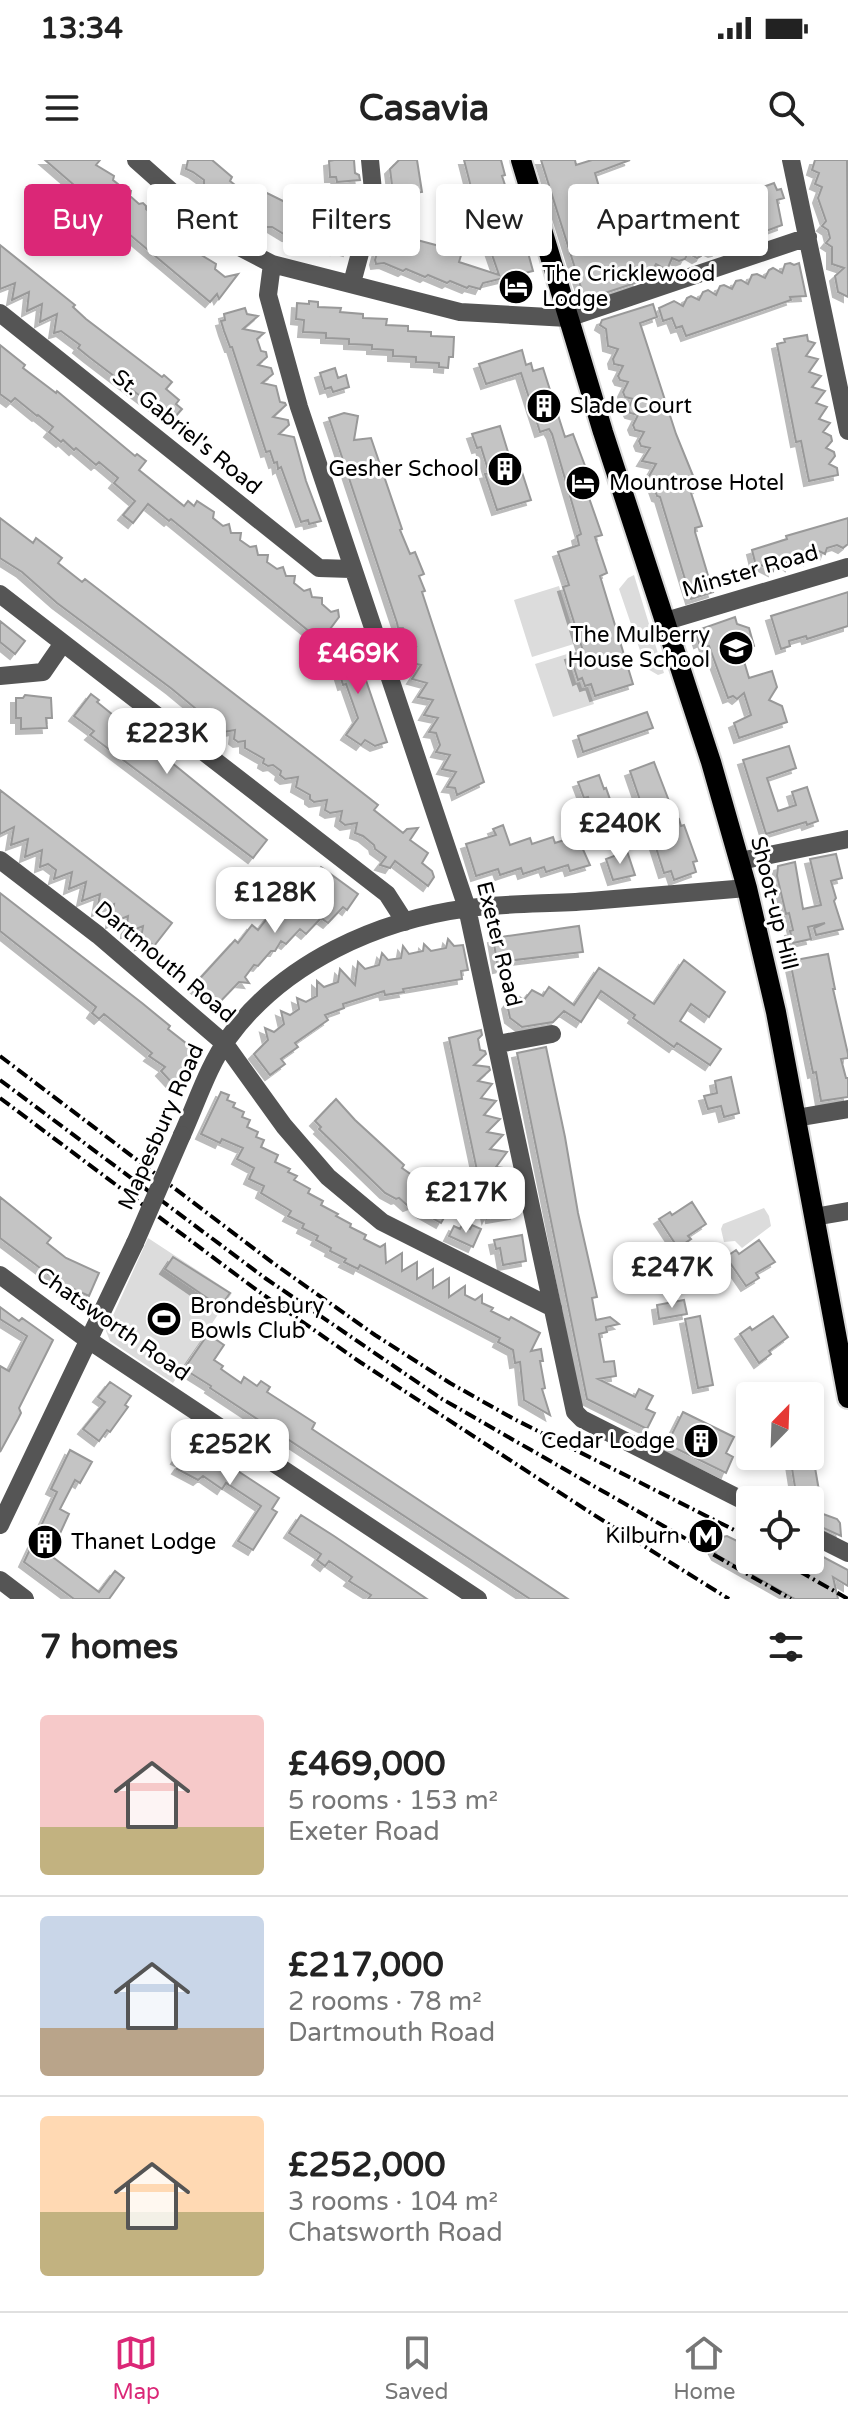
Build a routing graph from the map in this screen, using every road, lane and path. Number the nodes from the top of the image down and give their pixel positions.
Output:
1 (136, 160) edge
2 (370, 160) edge
3 (521, 160) edge
4 (791, 160) edge
5 (808, 237) junction
6 (272, 264) junction
7 (352, 283) junction
8 (0, 313) edge
9 (568, 318) junction
10 (848, 431) edge
11 (848, 567) edge
12 (351, 569) junction
13 (0, 594) edge
14 (666, 621) junction
15 (63, 643) junction
16 (0, 676) edge
17 (848, 839) edge
18 (0, 860) edge
19 (740, 861) junction
20 (747, 888) junction
21 (467, 908) junction
22 (405, 922) junction
23 (552, 1034) dead end
24 (225, 1044) junction
25 (498, 1044) junction
26 (848, 1109) edge
27 (796, 1118) junction
28 (848, 1211) edge
29 (814, 1217) junction
30 (0, 1275) edge
31 (553, 1308) junction
32 (89, 1340) junction
33 (848, 1398) edge
34 (736, 1497) edge
35 (0, 1525) edge
36 (824, 1541) edge
37 (848, 1553) edge
38 (0, 1580) edge
39 (25, 1599) edge
40 (478, 1599) edge

1 - 6 street
2 - 7 street
3 - 9 main road, Shoot-up Hill
4 - 5 street
5 - 9 street
5 - 10 street
6 - 7 street
6 - 12 street, Exeter Road
7 - 9 street
8 - 12 street, St. Gabriel's Road
9 - 14 main road, Shoot-up Hill
11 - 14 street, Minster Road
12 - 21 street, Exeter Road
13 - 15 street
14 - 19 main road, Shoot-up Hill
15 - 16 street
15 - 22 street
17 - 19 street
18 - 24 street, Dartmouth Road
19 - 20 main road, Shoot-up Hill
20 - 21 street, Mapesbury Road
20 - 27 main road, Shoot-up Hill
21 - 22 street, Mapesbury Road
21 - 25 street, Exeter Road
22 - 24 street, Mapesbury Road
23 - 25 street
24 - 31 street, Dartmouth Road
24 - 32 street, Mapesbury Road, bridge
25 - 31 street, Exeter Road
26 - 27 street
27 - 29 main road, Shoot-up Hill
28 - 29 street
29 - 33 main road, Shoot-up Hill
30 - 32 street, Chatsworth Road
31 - 34 street, Exeter Road
32 - 35 street, Mapesbury Road
32 - 40 street, Chatsworth Road
36 - 37 street
38 - 39 street

